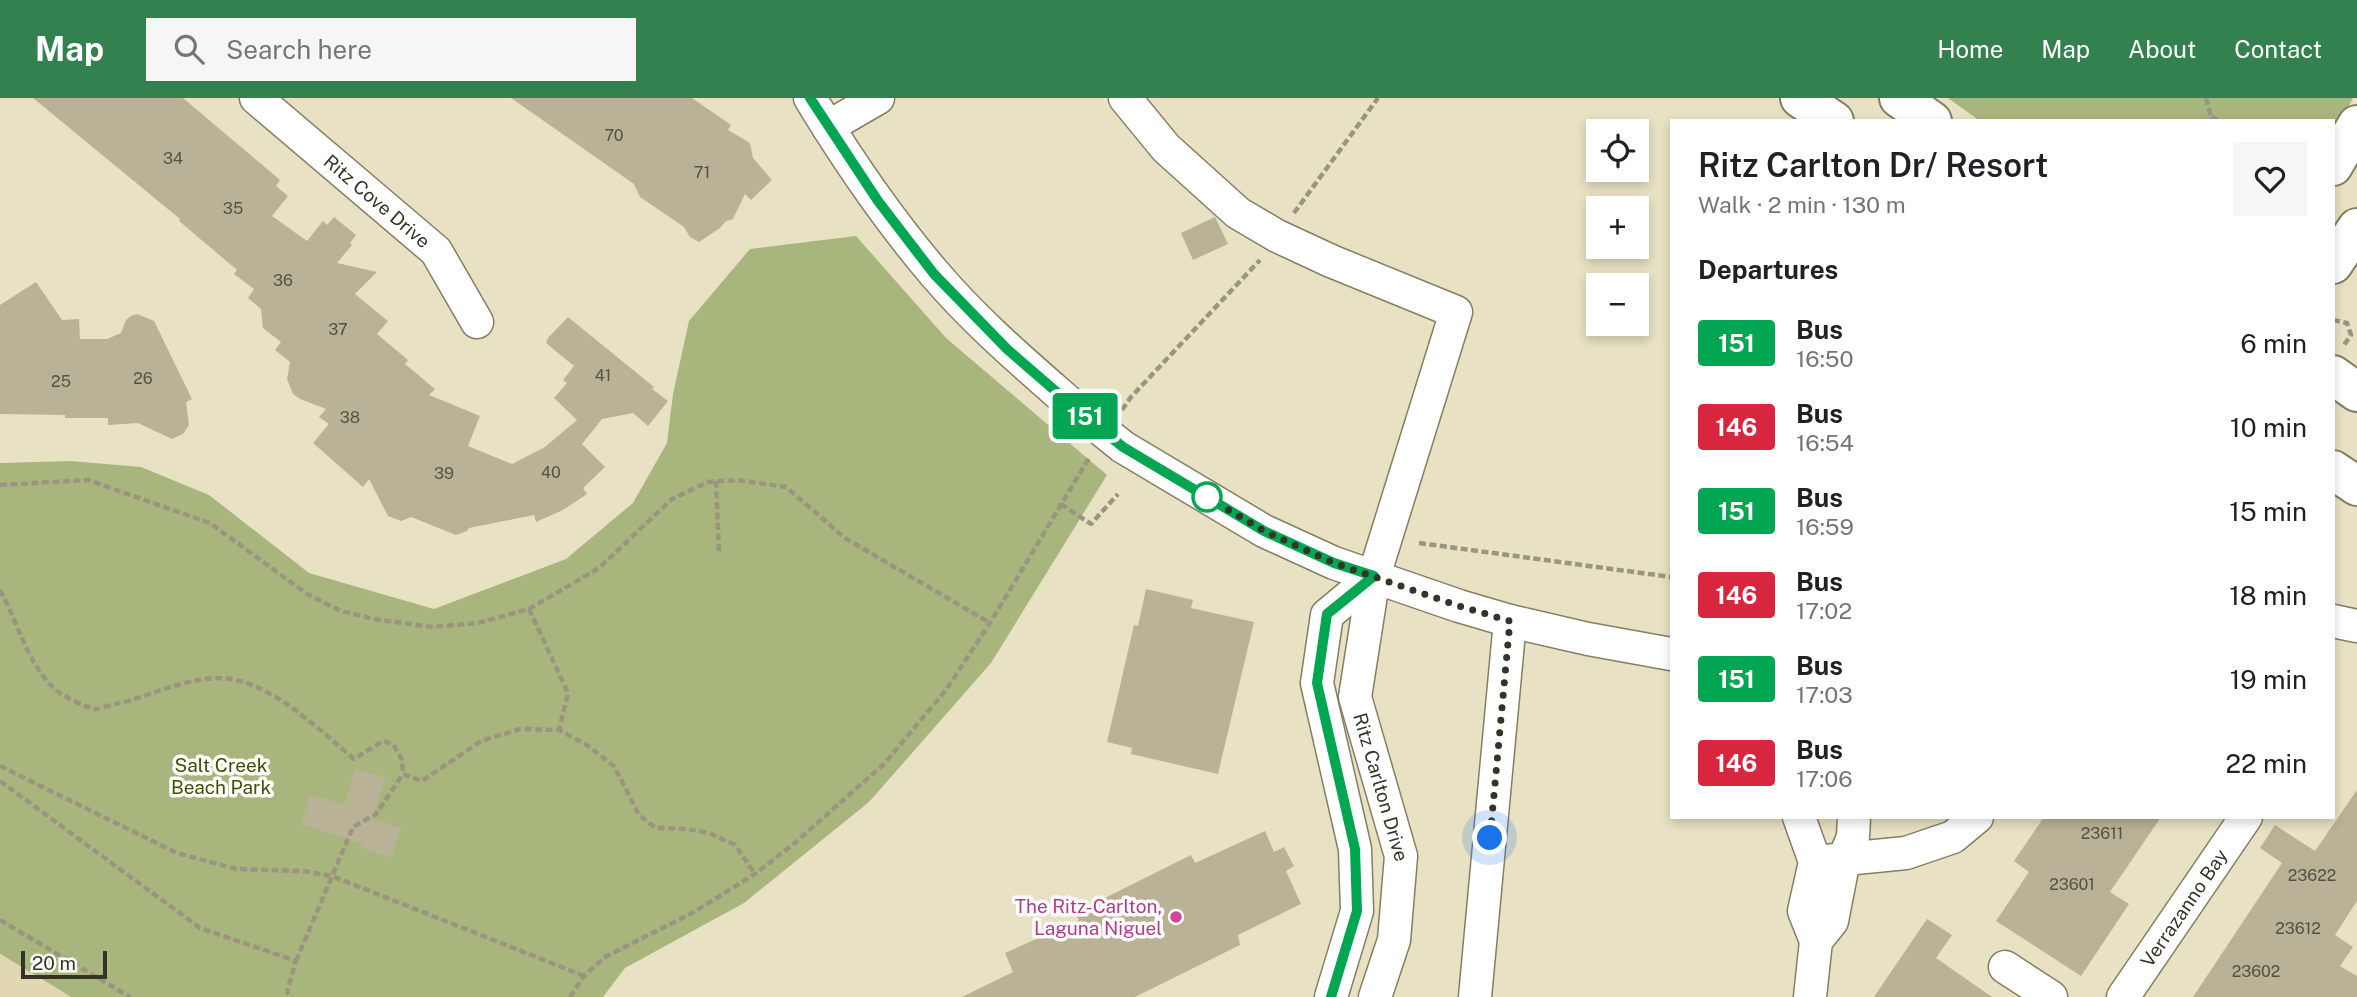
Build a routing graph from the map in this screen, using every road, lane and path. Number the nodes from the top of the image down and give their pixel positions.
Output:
1 (256, 98) edge
2 (810, 98) edge
3 (878, 98) edge
4 (1125, 98) edge
5 (1378, 98) edge
6 (1800, 98) edge
7 (1899, 98) edge
8 (2206, 98) edge
9 (1831, 119) edge
10 (1929, 119) edge
11 (2209, 119) edge
12 (2357, 125) edge
13 (828, 127) junction
14 (2335, 163) edge
15 (2357, 228) edge
16 (1277, 236) junction
17 (2335, 261) edge
18 (2335, 320) edge
19 (477, 322) dead end
20 (2336, 363) edge
21 (2357, 393) edge
22 (1112, 438) junction
23 (2335, 471) edge
24 (716, 481) junction
25 (0, 485) edge
26 (2357, 486) edge
27 (1118, 494) dead end
28 (1061, 504) junction
29 (1419, 542) dead end
30 (719, 551) dead end
31 (1374, 576) junction
32 (1670, 577) edge
33 (0, 590) edge
34 (529, 610) junction
35 (1510, 621) junction
36 (2335, 621) edge
37 (990, 623) junction
38 (2357, 626) edge
39 (1670, 654) edge
40 (559, 730) junction
41 (2, 767) edge
42 (403, 774) junction
43 (0, 775) edge
44 (0, 781) edge
45 (1800, 819) edge
46 (1854, 819) edge
47 (1975, 819) edge
48 (2245, 819) edge
49 (1829, 860) junction
50 (755, 874) junction
51 (332, 876) junction
52 (0, 920) edge
53 (296, 961) junction
54 (2006, 967) dead end
55 (584, 976) junction
56 (130, 997) edge
57 (292, 997) edge
58 (570, 997) edge
59 (1331, 997) edge
60 (1375, 997) edge
61 (1475, 997) edge
62 (1810, 997) edge
63 (2051, 997) edge
64 (2123, 997) edge

1 - 19 street, Ritz Cove Drive
2 - 13 street
3 - 13 street
4 - 16 street
5 - 16 path
6 - 9 main road
7 - 10 main road
8 - 11 path
12 - 14 main road
13 - 22 street, bridge
15 - 17 main road
16 - 22 path
16 - 31 street
18 - 20 path
20 - 21 main road
22 - 28 path
22 - 31 street
23 - 26 main road
24 - 30 path
24 - 34 path
24 - 37 path
25 - 34 path
27 - 28 path
28 - 37 path
29 - 32 path
31 - 35 street
31 - 59 street, Ritz Carlton Drive
31 - 60 street, Ritz Carlton Drive
33 - 42 path
34 - 40 path
35 - 39 street
35 - 61 street
36 - 38 street
37 - 50 path
40 - 42 path
40 - 50 path
41 - 43 path
41 - 51 path
42 - 51 path
44 - 53 path
45 - 49 street
46 - 49 street
47 - 49 street
48 - 64 street, Verrazanno Bay
49 - 62 street
50 - 55 path
51 - 53 path
51 - 55 path
52 - 56 path
53 - 57 path
54 - 63 street
55 - 58 path

